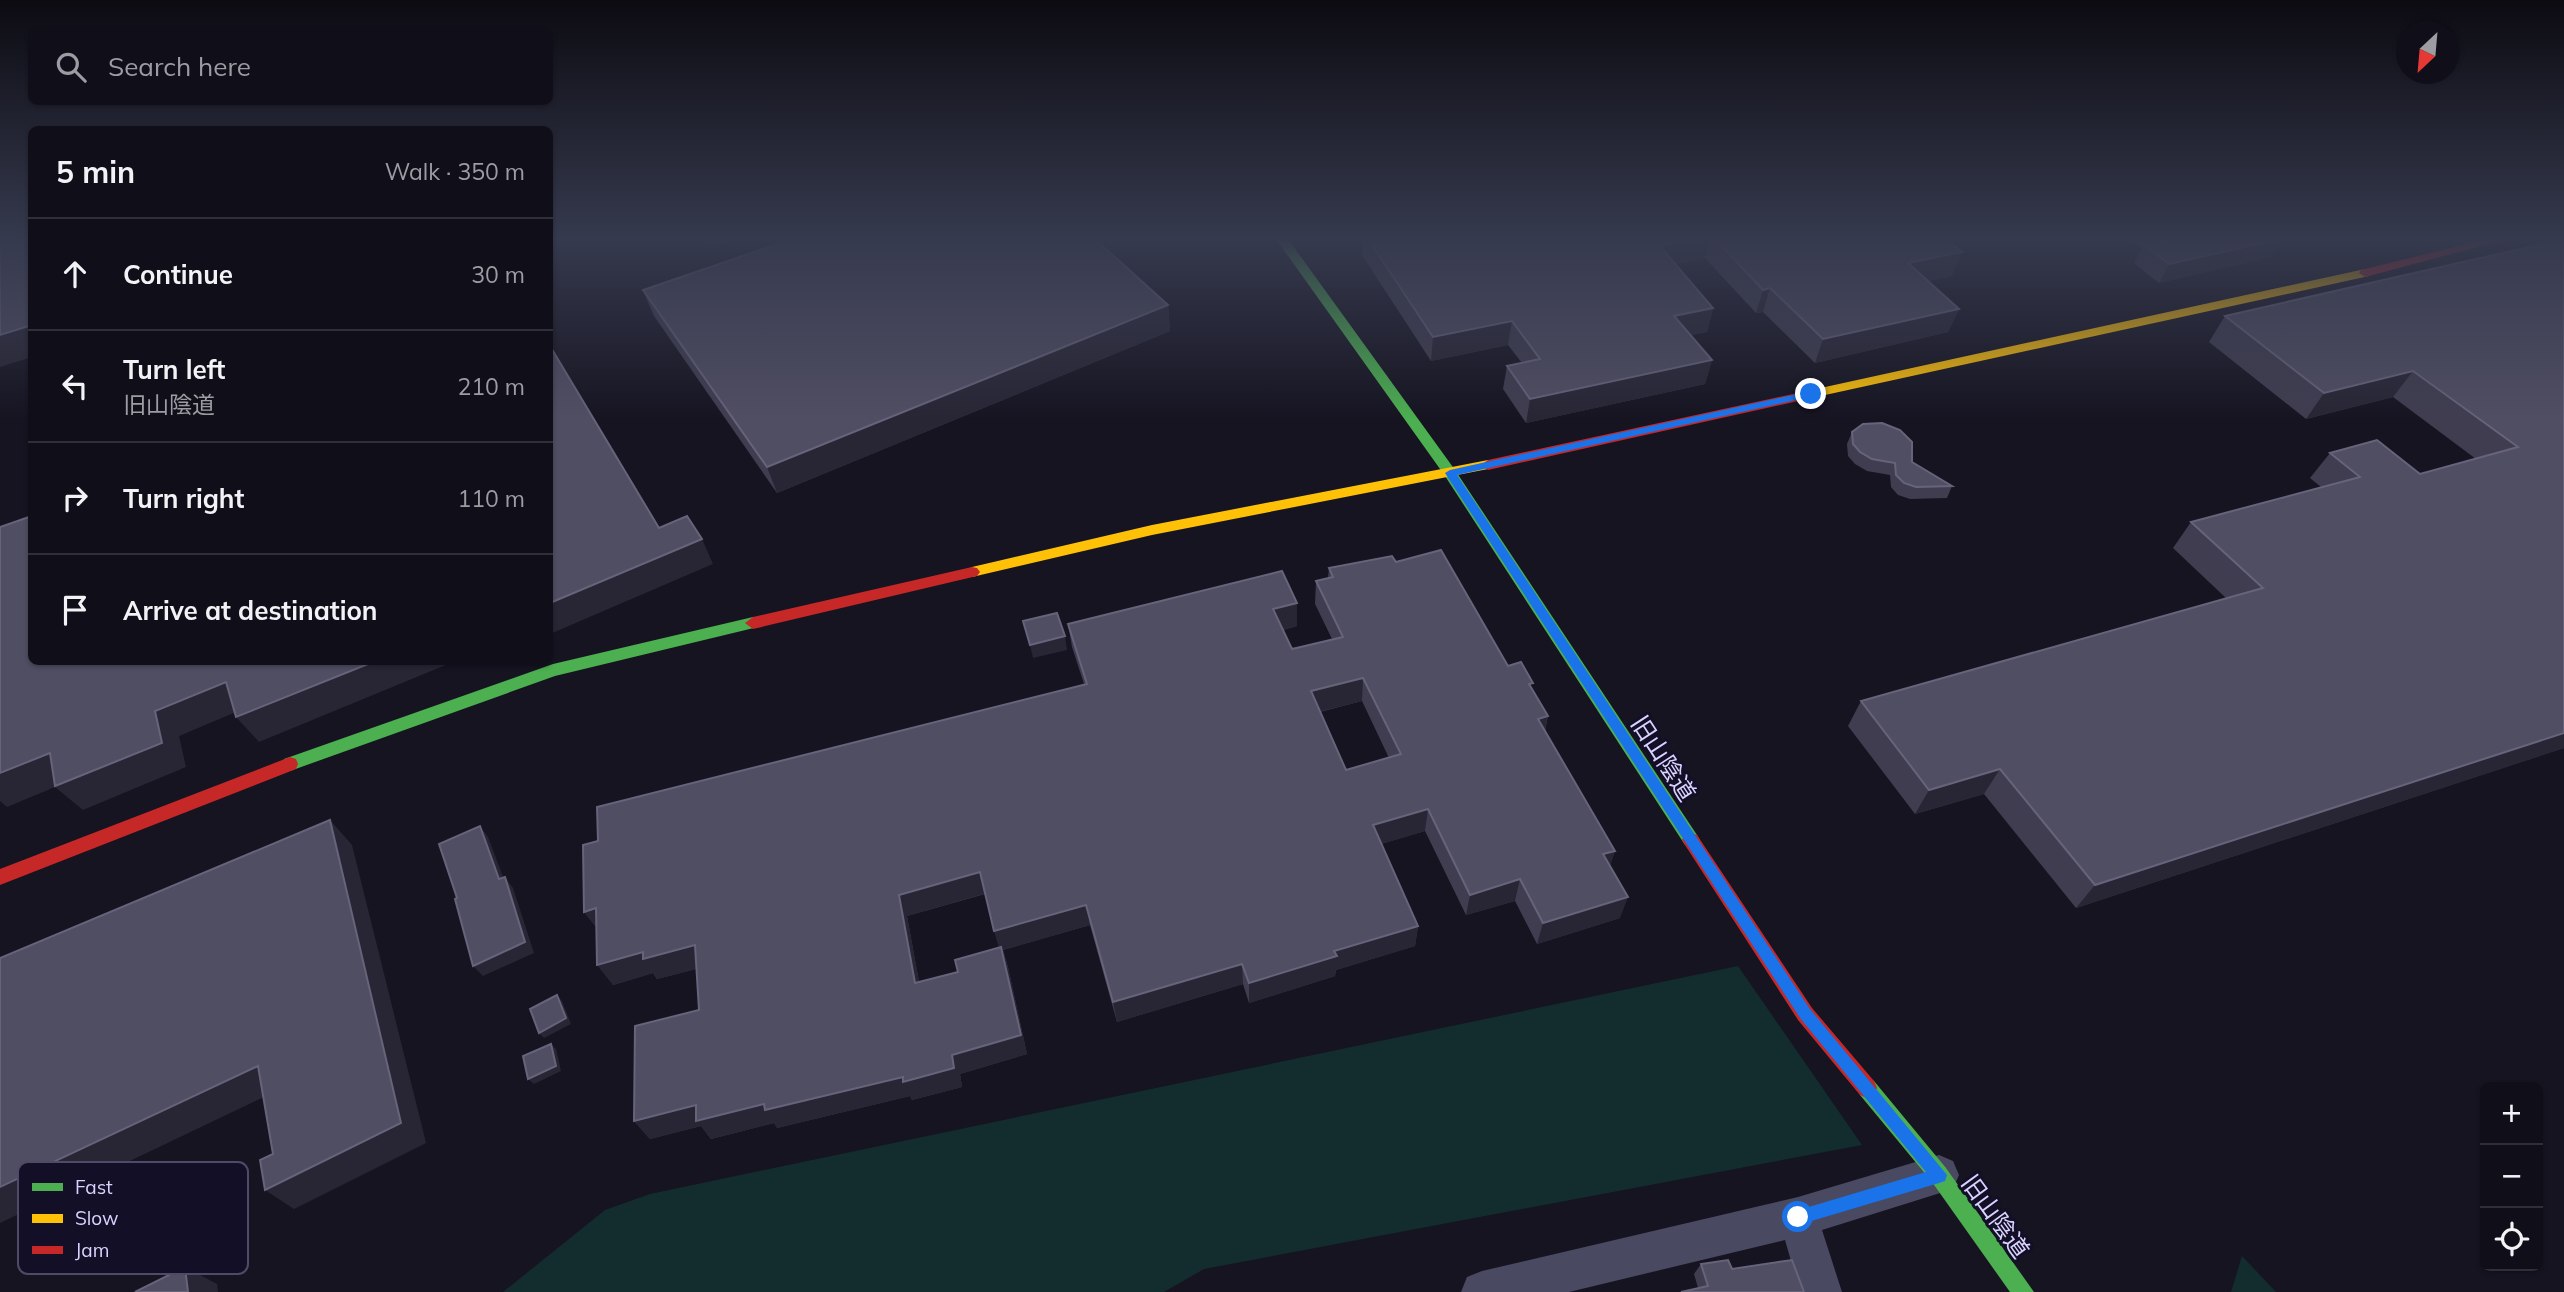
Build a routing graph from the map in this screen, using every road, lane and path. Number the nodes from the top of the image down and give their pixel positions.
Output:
1 (1325, 299) edge
2 (2247, 299) edge
3 (1450, 473) junction
4 (0, 877) edge
5 (1939, 1175) junction
6 (1798, 1217) junction
7 (1482, 1292) edge
8 (1821, 1292) edge
9 (2023, 1292) edge

1 - 3 street, 旧山陰道
2 - 3 street
3 - 4 street
3 - 5 street, 旧山陰道
5 - 6 street
5 - 9 street, 旧山陰道
6 - 7 street
6 - 8 street

